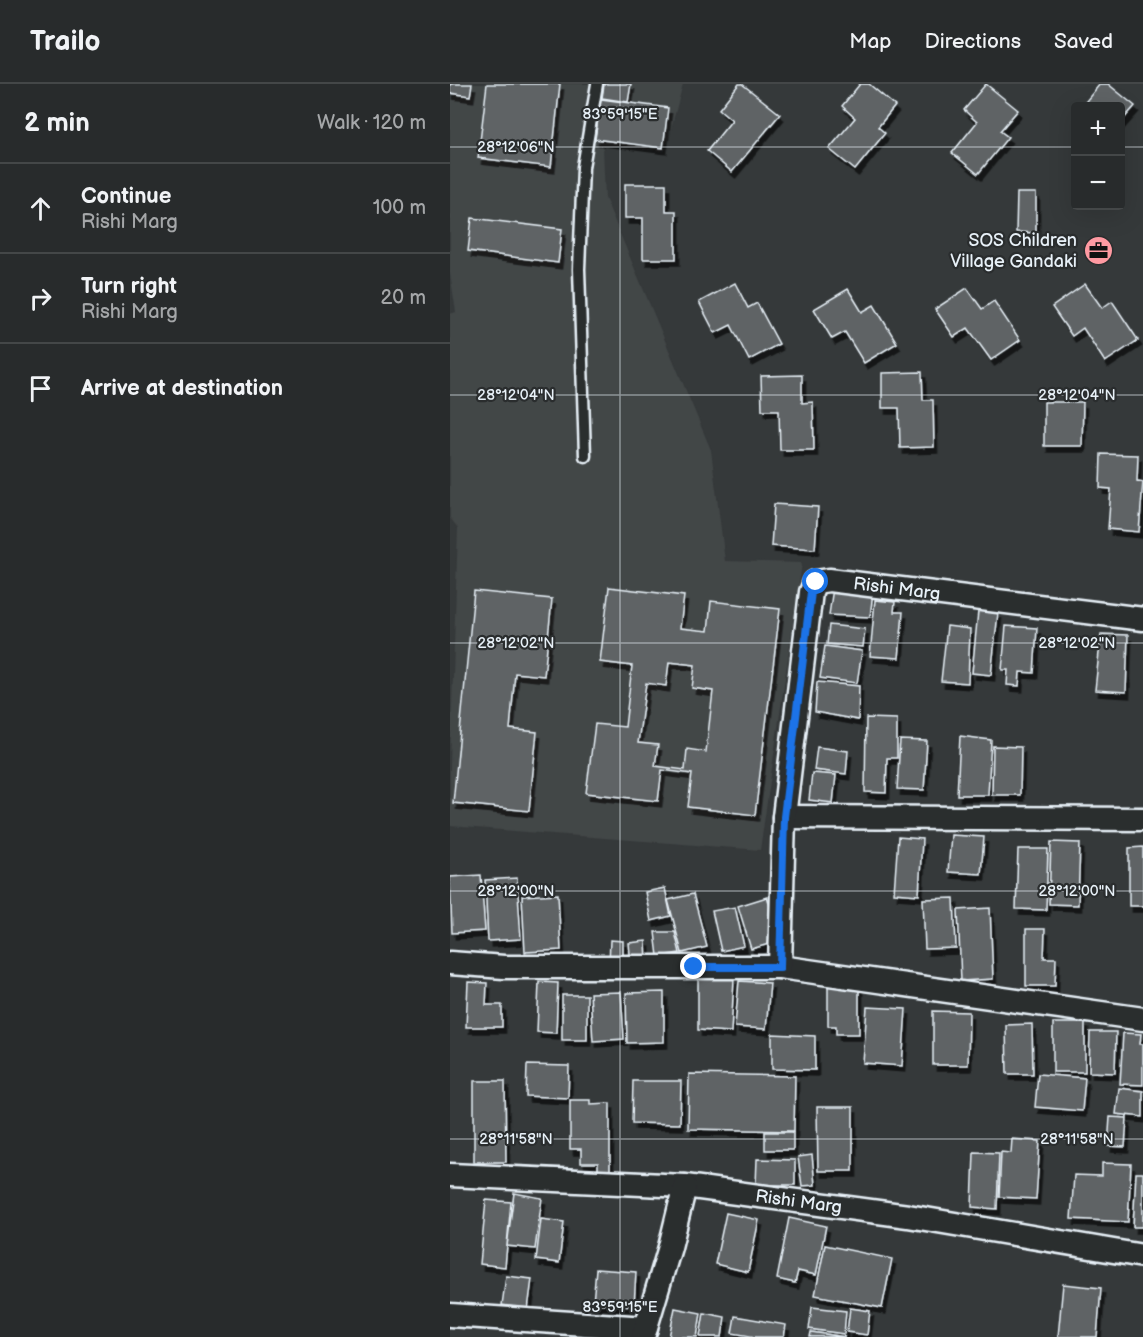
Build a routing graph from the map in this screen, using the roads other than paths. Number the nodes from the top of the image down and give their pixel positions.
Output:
1 (597, 84) edge
2 (585, 456) dead end
3 (1143, 619) edge
4 (784, 817) junction
5 (1143, 819) edge
6 (450, 963) edge
7 (780, 967) junction
8 (1143, 1019) edge
9 (450, 1175) edge
10 (685, 1186) junction
11 (1143, 1256) edge
12 (450, 1315) edge
13 (645, 1333) edge

1 - 2 lane
3 - 4 street, Rishi Marg
4 - 5 street
4 - 7 street, Rishi Marg
6 - 7 street
7 - 8 street
9 - 10 street, Rishi Marg
10 - 11 street, Rishi Marg
10 - 13 street
12 - 13 street

